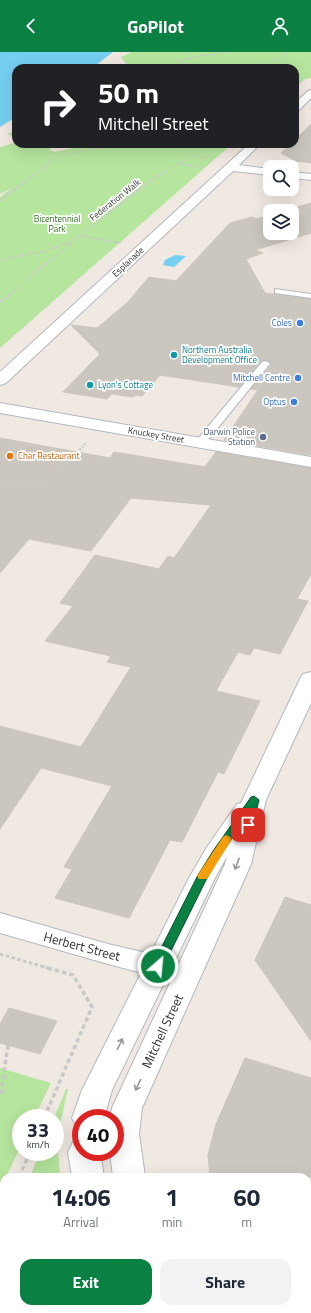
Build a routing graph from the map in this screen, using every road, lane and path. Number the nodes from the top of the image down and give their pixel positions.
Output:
1 (232, 52) edge
2 (288, 52) edge
3 (187, 64) edge
4 (267, 64) edge
5 (311, 93) edge
6 (299, 104) edge
7 (100, 148) edge
8 (197, 148) edge
9 (251, 148) edge
10 (230, 167) junction
11 (263, 171) edge
12 (299, 176) edge
13 (311, 177) edge
14 (0, 201) edge
15 (80, 236) junction
16 (73, 241) junction
17 (144, 246) junction
18 (0, 260) edge
19 (278, 291) dead end
20 (311, 296) edge
21 (0, 302) edge
22 (265, 364) dead end
23 (0, 380) edge
24 (0, 408) edge
25 (102, 425) junction
26 (200, 443) junction
27 (311, 462) edge
28 (0, 480) edge
29 (311, 679) edge
30 (254, 800) junction
31 (0, 923) edge
32 (0, 954) edge
33 (158, 966) junction
34 (188, 976) junction
35 (8, 1045) dead end
36 (1, 1094) dead end
37 (48, 1109) edge
38 (91, 1109) edge
39 (26, 1161) edge
40 (85, 1161) edge
41 (21, 1173) edge
42 (87, 1173) edge
43 (128, 1173) edge

1 - 3 path
2 - 4 path
5 - 6 street
7 - 14 path
8 - 15 path, Federation Walk
9 - 10 street, Esplanade
10 - 11 street
10 - 17 street, Esplanade
12 - 13 street
15 - 16 path, Federation Walk
15 - 17 path
16 - 18 path
16 - 21 path, Federation Walk
17 - 23 street, Esplanade
19 - 20 lane
22 - 26 lane
24 - 25 street, Knuckey Street
25 - 26 street, Knuckey Street
25 - 28 path
26 - 27 street, Knuckey Street
29 - 30 street, Mitchell Street
30 - 33 street, Mitchell Street
30 -> 34 street, Mitchell Street
31 - 33 street, Herbert Street
32 - 37 path
33 - 34 street, Herbert Street
38 -> 33 street, Mitchell Street
34 -> 43 street, Mitchell Street
35 - 36 path
39 - 41 path
40 - 42 street

